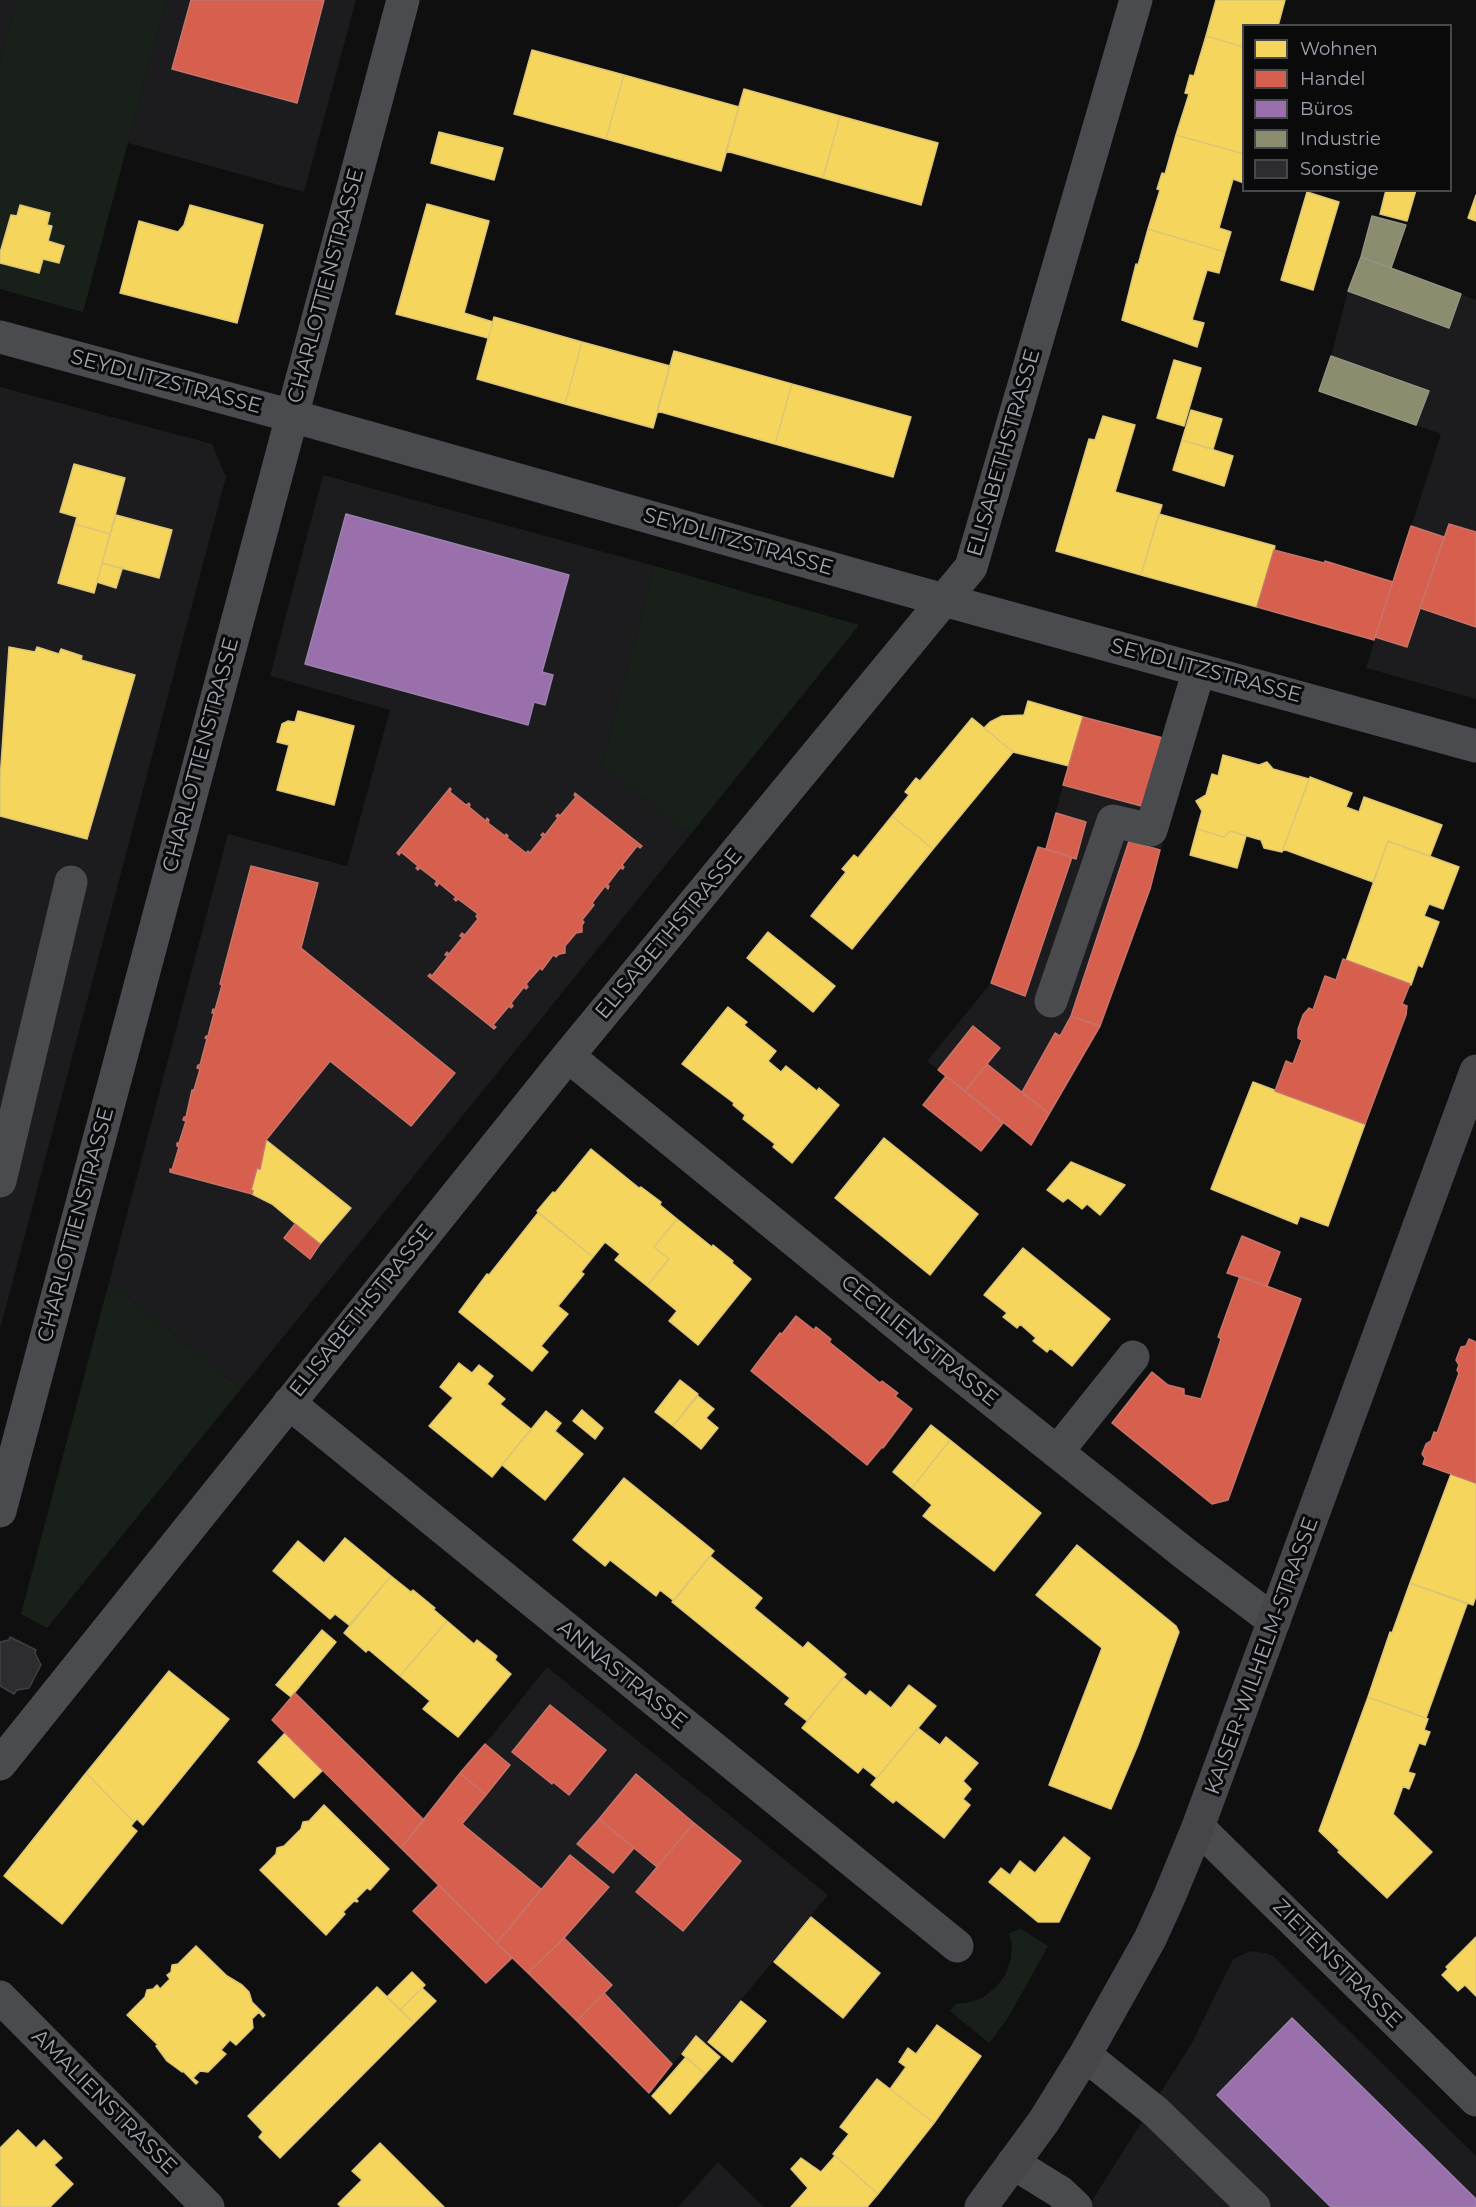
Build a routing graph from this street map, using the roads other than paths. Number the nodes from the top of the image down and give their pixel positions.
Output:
1 (403, 0) edge
2 (1136, 0) edge
3 (0, 337) edge
4 (292, 416) junction
5 (942, 599) junction
6 (1199, 670) junction
7 (1476, 746) edge
8 (71, 882) dead end
9 (1052, 1001) dead end
10 (568, 1056) junction
11 (1476, 1071) edge
12 (0, 1181) edge
13 (1133, 1357) dead end
14 (289, 1403) junction
15 (1057, 1452) junction
16 (0, 1511) edge
17 (1274, 1621) junction
18 (0, 1764) edge
19 (1198, 1827) junction
20 (957, 1946) dead end
21 (0, 1997) edge
22 (1085, 2055) junction
23 (1476, 2100) edge
24 (1014, 2163) junction
25 (208, 2207) edge
26 (981, 2207) edge
27 (1076, 2207) edge
28 (1254, 2207) edge

1 - 4 street, CHARLOTTENSTRASSE
2 - 5 street, ELISABETHSTRASSE
3 - 4 street, SEYDLITZSTRASSE
4 - 5 street, SEYDLITZSTRASSE
4 - 16 street, CHARLOTTENSTRASSE
5 - 6 street, SEYDLITZSTRASSE
5 - 10 street, ELISABETHSTRASSE
6 - 7 street, SEYDLITZSTRASSE
6 - 9 street
8 - 12 street
10 - 14 street, ELISABETHSTRASSE
10 - 15 street, CECILIENSTRASSE
11 - 17 main road, KAISER-WILHELM-STRASSE
13 - 15 street
14 - 18 street, ELISABETHSTRASSE
14 - 20 street, ANNASTRASSE
15 - 17 street, CECILIENSTRASSE
17 - 19 main road, KAISER-WILHELM-STRASSE
19 - 22 main road, KAISER-WILHELM-STRASSE
19 - 23 street, ZIETENSTRASSE
21 - 25 street, AMALIENSTRASSE
22 - 24 main road, KAISER-WILHELM-STRASSE
22 - 28 street
24 - 26 main road, KAISER-WILHELM-STRASSE
24 - 27 street

